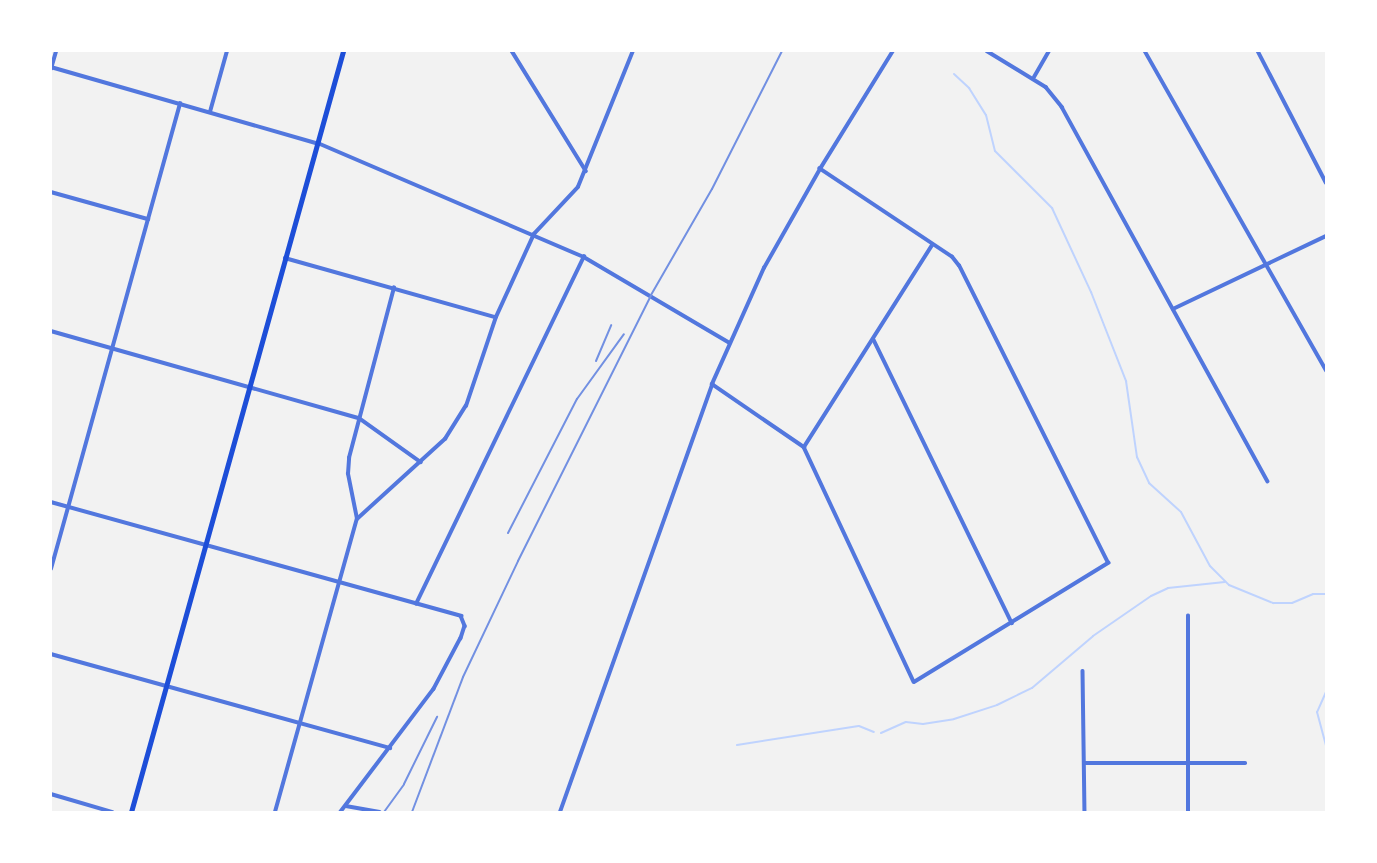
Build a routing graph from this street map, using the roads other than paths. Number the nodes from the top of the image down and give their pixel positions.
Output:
1 (56, 51) edge
2 (227, 51) edge
3 (343, 51) edge
4 (512, 51) edge
5 (633, 51) edge
6 (893, 51) edge
7 (987, 51) edge
8 (1049, 51) edge
9 (1145, 51) edge
10 (1258, 51) edge
11 (51, 68) edge
12 (1034, 77) junction
13 (180, 104) junction
14 (210, 112) junction
15 (316, 143) junction
16 (820, 169) junction
17 (586, 171) junction
18 (1326, 183) edge
19 (51, 192) edge
20 (148, 219) junction
21 (534, 234) junction
22 (1326, 236) edge
23 (932, 244) junction
24 (584, 257) junction
25 (285, 258) junction
26 (1267, 262) junction
27 (394, 288) junction
28 (1173, 309) junction
29 (496, 317) junction
30 (51, 331) edge
31 (874, 340) junction
32 (730, 342) junction
33 (111, 348) junction
34 (1326, 370) edge
35 (712, 384) junction
36 (248, 386) junction
37 (359, 418) junction
38 (804, 447) junction
39 (421, 462) junction
40 (1268, 481) dead end
41 (51, 502) edge
42 (69, 507) junction
43 (357, 519) junction
44 (204, 547) junction
45 (51, 569) edge
46 (340, 582) junction
47 (416, 604) junction
48 (1188, 616) dead end
49 (1012, 623) junction
50 (51, 654) edge
51 (1083, 671) dead end
52 (167, 686) junction
53 (299, 723) junction
54 (390, 748) junction
55 (1188, 762) junction
56 (1084, 763) junction
57 (1245, 763) dead end
58 (51, 794) edge
59 (346, 806) junction
60 (111, 812) edge
61 (131, 812) edge
62 (275, 812) edge
63 (341, 812) edge
64 (379, 812) edge
65 (560, 812) edge
66 (1085, 812) edge
67 (1188, 812) edge

1 - 11 street
2 - 14 street
3 - 15 main road
4 - 17 street
5 - 17 street
6 - 16 street
7 - 12 street
8 - 12 street
9 - 26 street
10 - 18 street
11 - 13 street
12 - 28 street
13 - 14 street
13 - 20 street
14 - 15 street
15 - 21 street
15 - 25 main road
16 - 23 street
16 - 32 street
17 - 21 street
19 - 20 street
20 - 33 street
21 - 24 street
21 - 29 street
22 - 26 street
23 - 31 street
23 - 49 street
24 - 32 street
24 - 47 street
25 - 27 street
25 - 36 main road
26 - 28 street
26 - 34 street
27 - 29 street
27 - 37 street
28 - 40 street
29 - 39 street
30 - 33 street
31 - 38 street
31 - 49 street
32 - 35 street
33 - 36 street
33 - 42 street
35 - 38 street
35 - 65 street
36 - 37 street
36 - 44 main road
37 - 39 street
37 - 43 street
38 - 49 street
39 - 43 street
41 - 42 street
42 - 44 street
42 - 45 street
43 - 46 street
44 - 46 street
44 - 52 main road
46 - 47 street
46 - 53 street
47 - 54 street
48 - 55 street
50 - 52 street
51 - 56 street
52 - 53 street
52 - 61 main road
53 - 54 street
53 - 62 street
54 - 59 street
55 - 56 street
55 - 57 street
55 - 67 street
56 - 66 street
58 - 60 street
59 - 63 street
59 - 64 street

